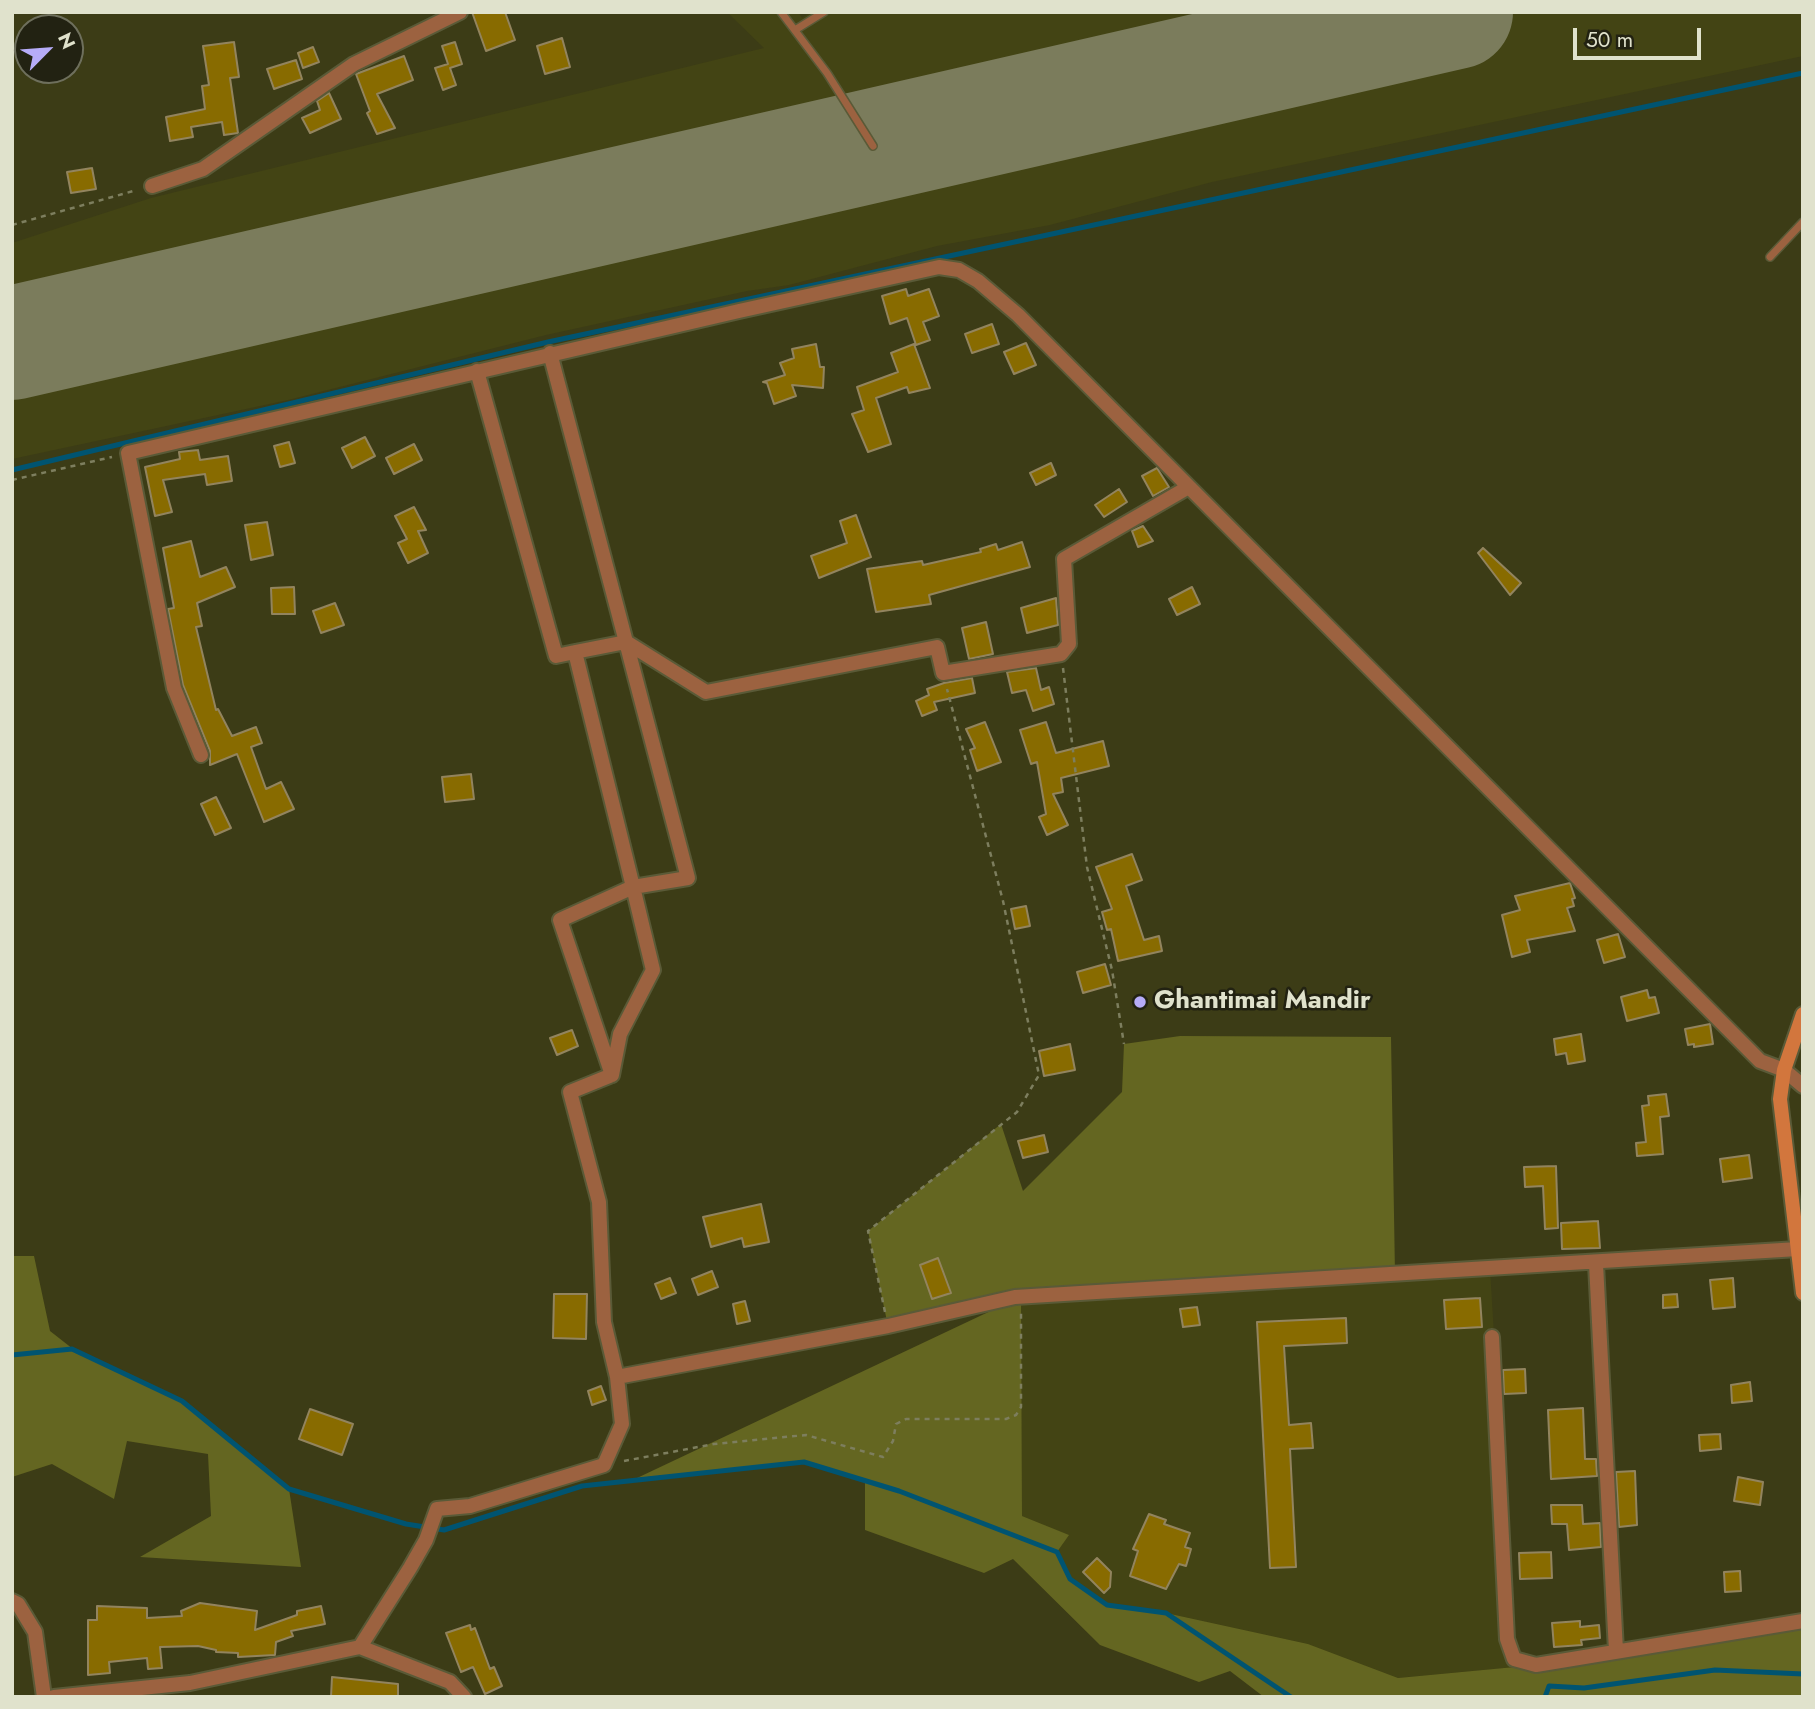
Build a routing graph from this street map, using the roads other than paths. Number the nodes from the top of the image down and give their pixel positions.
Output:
1 (460, 12) edge
2 (781, 12) edge
3 (824, 12) edge
4 (795, 30) junction
5 (873, 146) dead end
6 (152, 186) road end
7 (1803, 222) edge
8 (1770, 257) dead end
9 (550, 353) junction
10 (477, 371) junction
11 (1187, 488) junction
12 (626, 642) junction
13 (575, 653) junction
14 (201, 755) dead end
15 (633, 887) junction
16 (1803, 1014) edge
17 (1784, 1070) junction
18 (612, 1075) junction
19 (1803, 1086) edge
20 (1798, 1249) junction
21 (1596, 1264) junction
22 (1803, 1293) edge
23 (1492, 1336) dead end
24 (617, 1377) junction
25 (12, 1601) edge
26 (1803, 1622) edge
27 (360, 1647) junction
28 (1616, 1651) junction
29 (103, 1694) edge
30 (44, 1697) edge
31 (54, 1697) edge
32 (464, 1697) edge

1 - 6 street
2 - 4 lane
3 - 4 lane
4 - 5 lane
7 - 8 lane
9 - 10 street
9 - 11 street
9 - 12 street
10 - 13 street
10 - 14 street
11 - 12 street
11 - 17 street
12 - 13 street
12 - 15 street
13 - 15 street
15 - 18 street
15 - 18 street
16 - 17 main road
17 - 19 street
17 - 20 main road
18 - 24 street
20 - 21 street
20 - 22 main road
21 - 24 street
21 - 28 street
23 - 28 street
24 - 27 street
25 - 30 street
26 - 28 street
27 - 29 street
27 - 32 street
29 - 31 street

